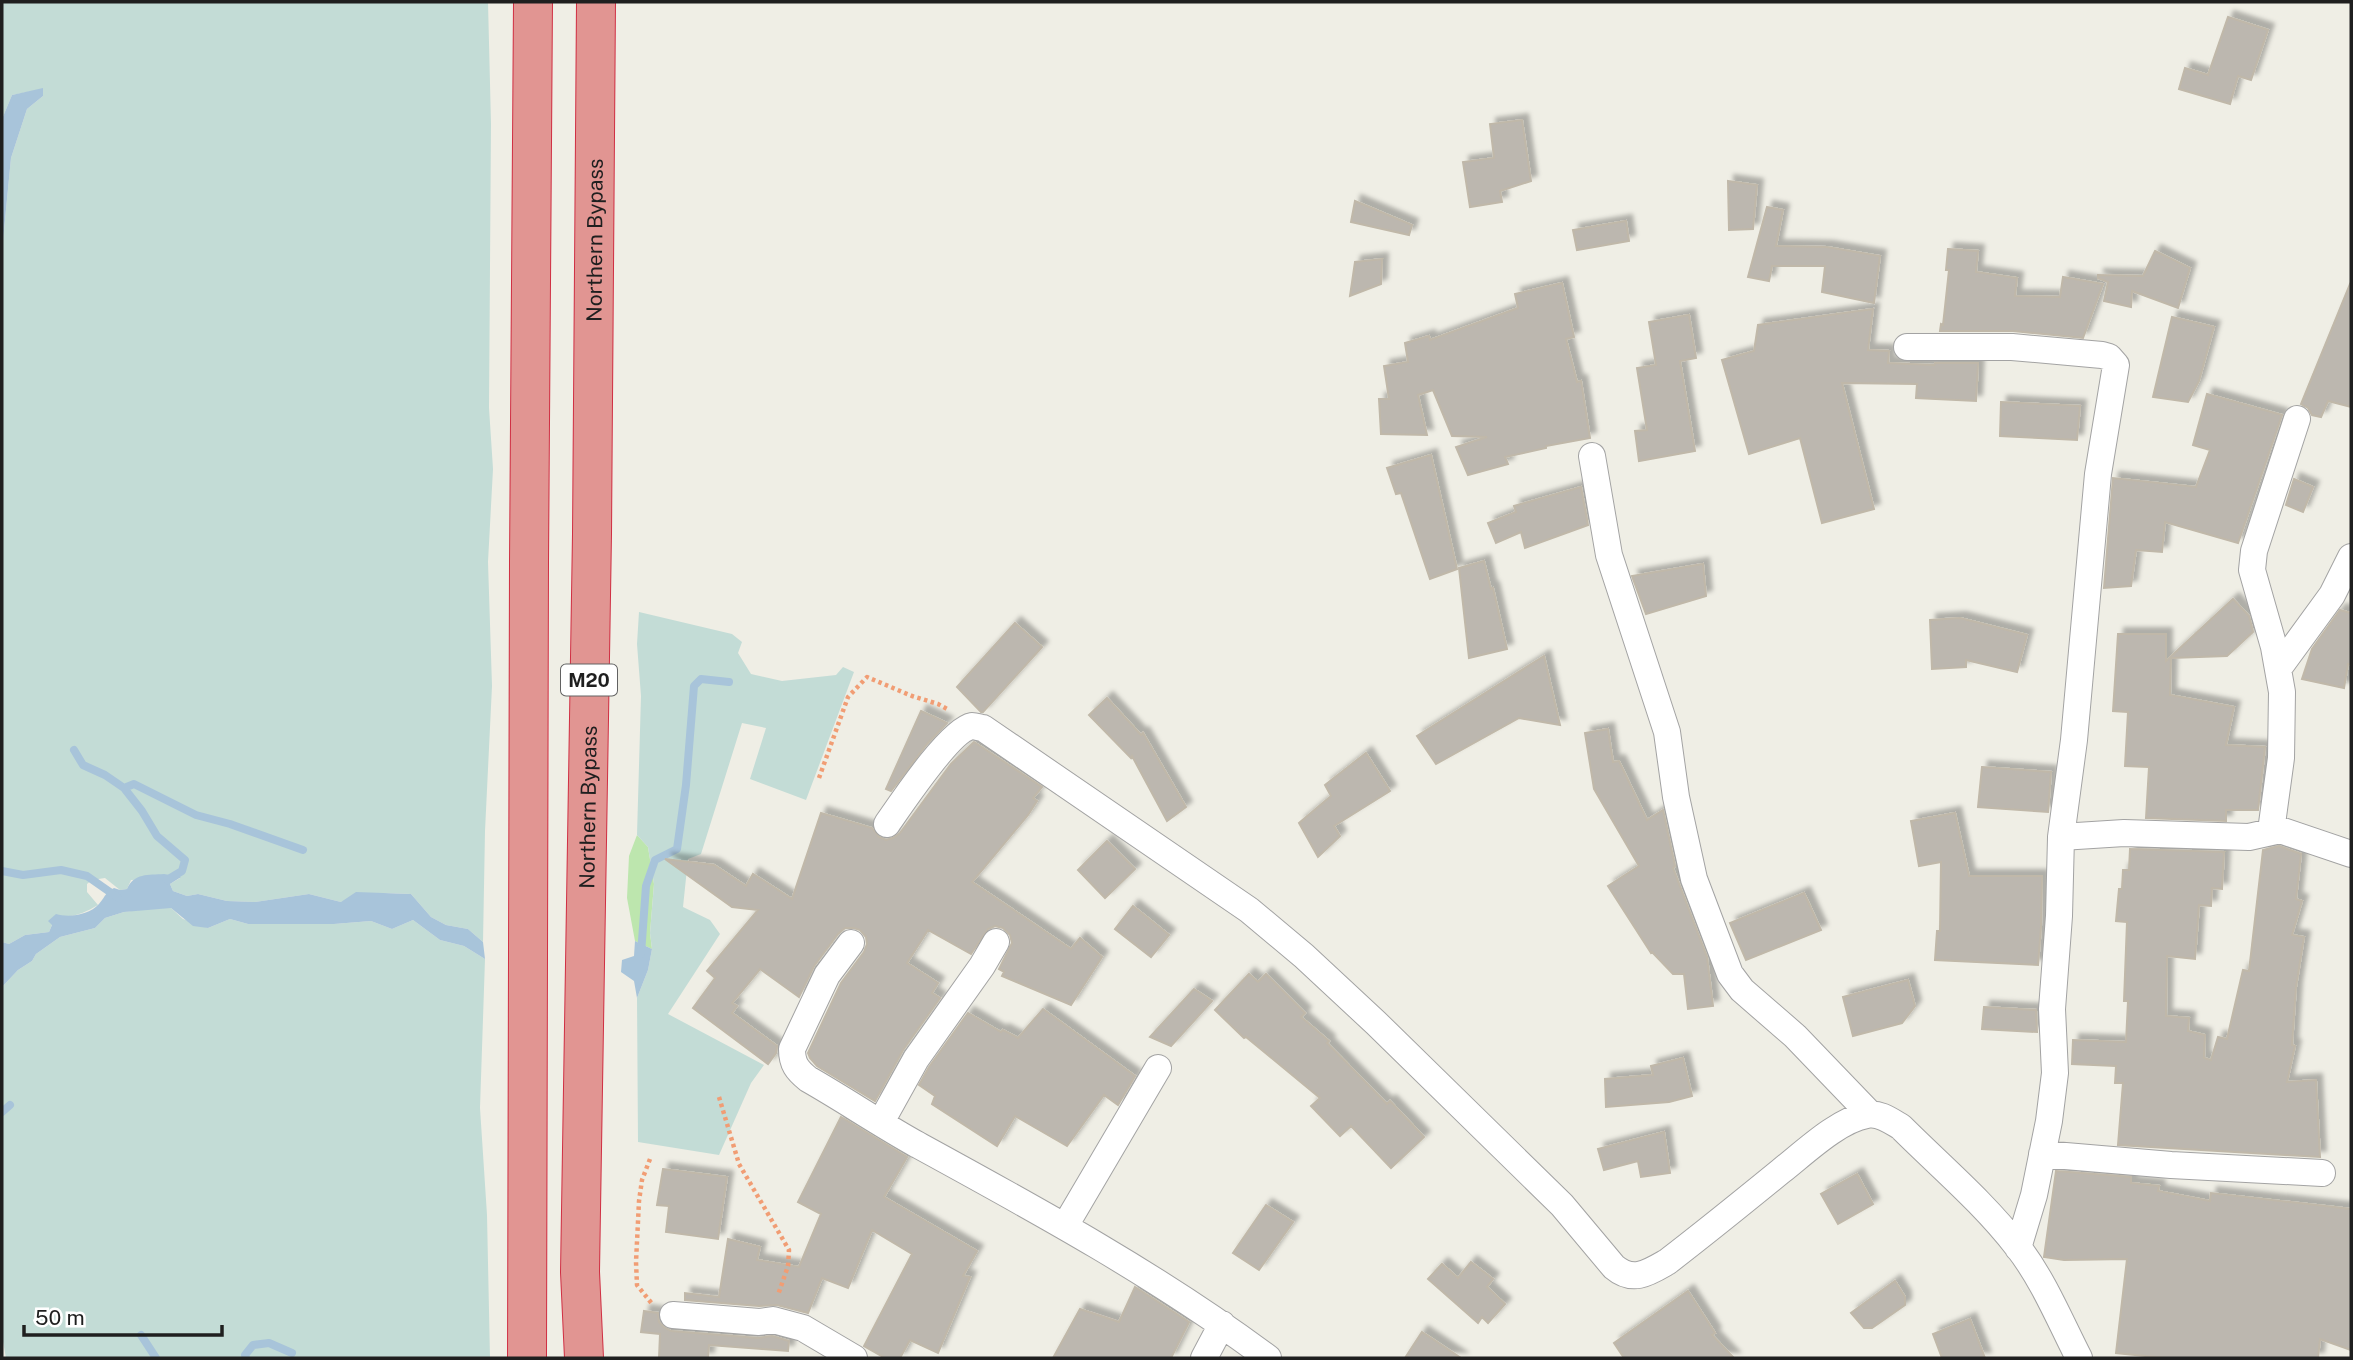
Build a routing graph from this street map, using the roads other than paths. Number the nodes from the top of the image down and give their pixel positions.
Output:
1 (533, 2) edge
2 (596, 2) edge
3 (1907, 347) dead end
4 (2297, 419) dead end
5 (1592, 456) dead end
6 (2351, 557) edge
7 (2278, 669) junction
8 (887, 824) dead end
9 (2271, 831) junction
10 (2061, 836) junction
11 (2351, 854) edge
12 (996, 942) dead end
13 (851, 943) dead end
14 (1158, 1068) dead end
15 (1870, 1114) junction
16 (881, 1122) junction
17 (2042, 1154) junction
18 (2322, 1173) dead end
19 (1065, 1226) junction
20 (2018, 1248) junction
21 (673, 1315) road end
22 (1222, 1324) junction
23 (527, 1358) edge
24 (584, 1358) edge
25 (854, 1358) edge
26 (1204, 1358) edge
27 (1268, 1358) edge
28 (2079, 1358) edge

1 - 23 highway
2 - 24 highway, Northern Bypass / M20
3 - 10 street
4 - 7 street
5 - 15 street
6 - 7 street
7 - 9 street
8 - 15 street
9 - 10 street
9 - 11 street
10 - 17 street
12 - 16 street
13 - 16 street
14 - 19 street
15 - 20 street
16 - 19 street
17 - 18 street
17 - 20 street
19 - 22 street
20 - 28 street
21 - 25 street
22 - 26 street
22 - 27 street

